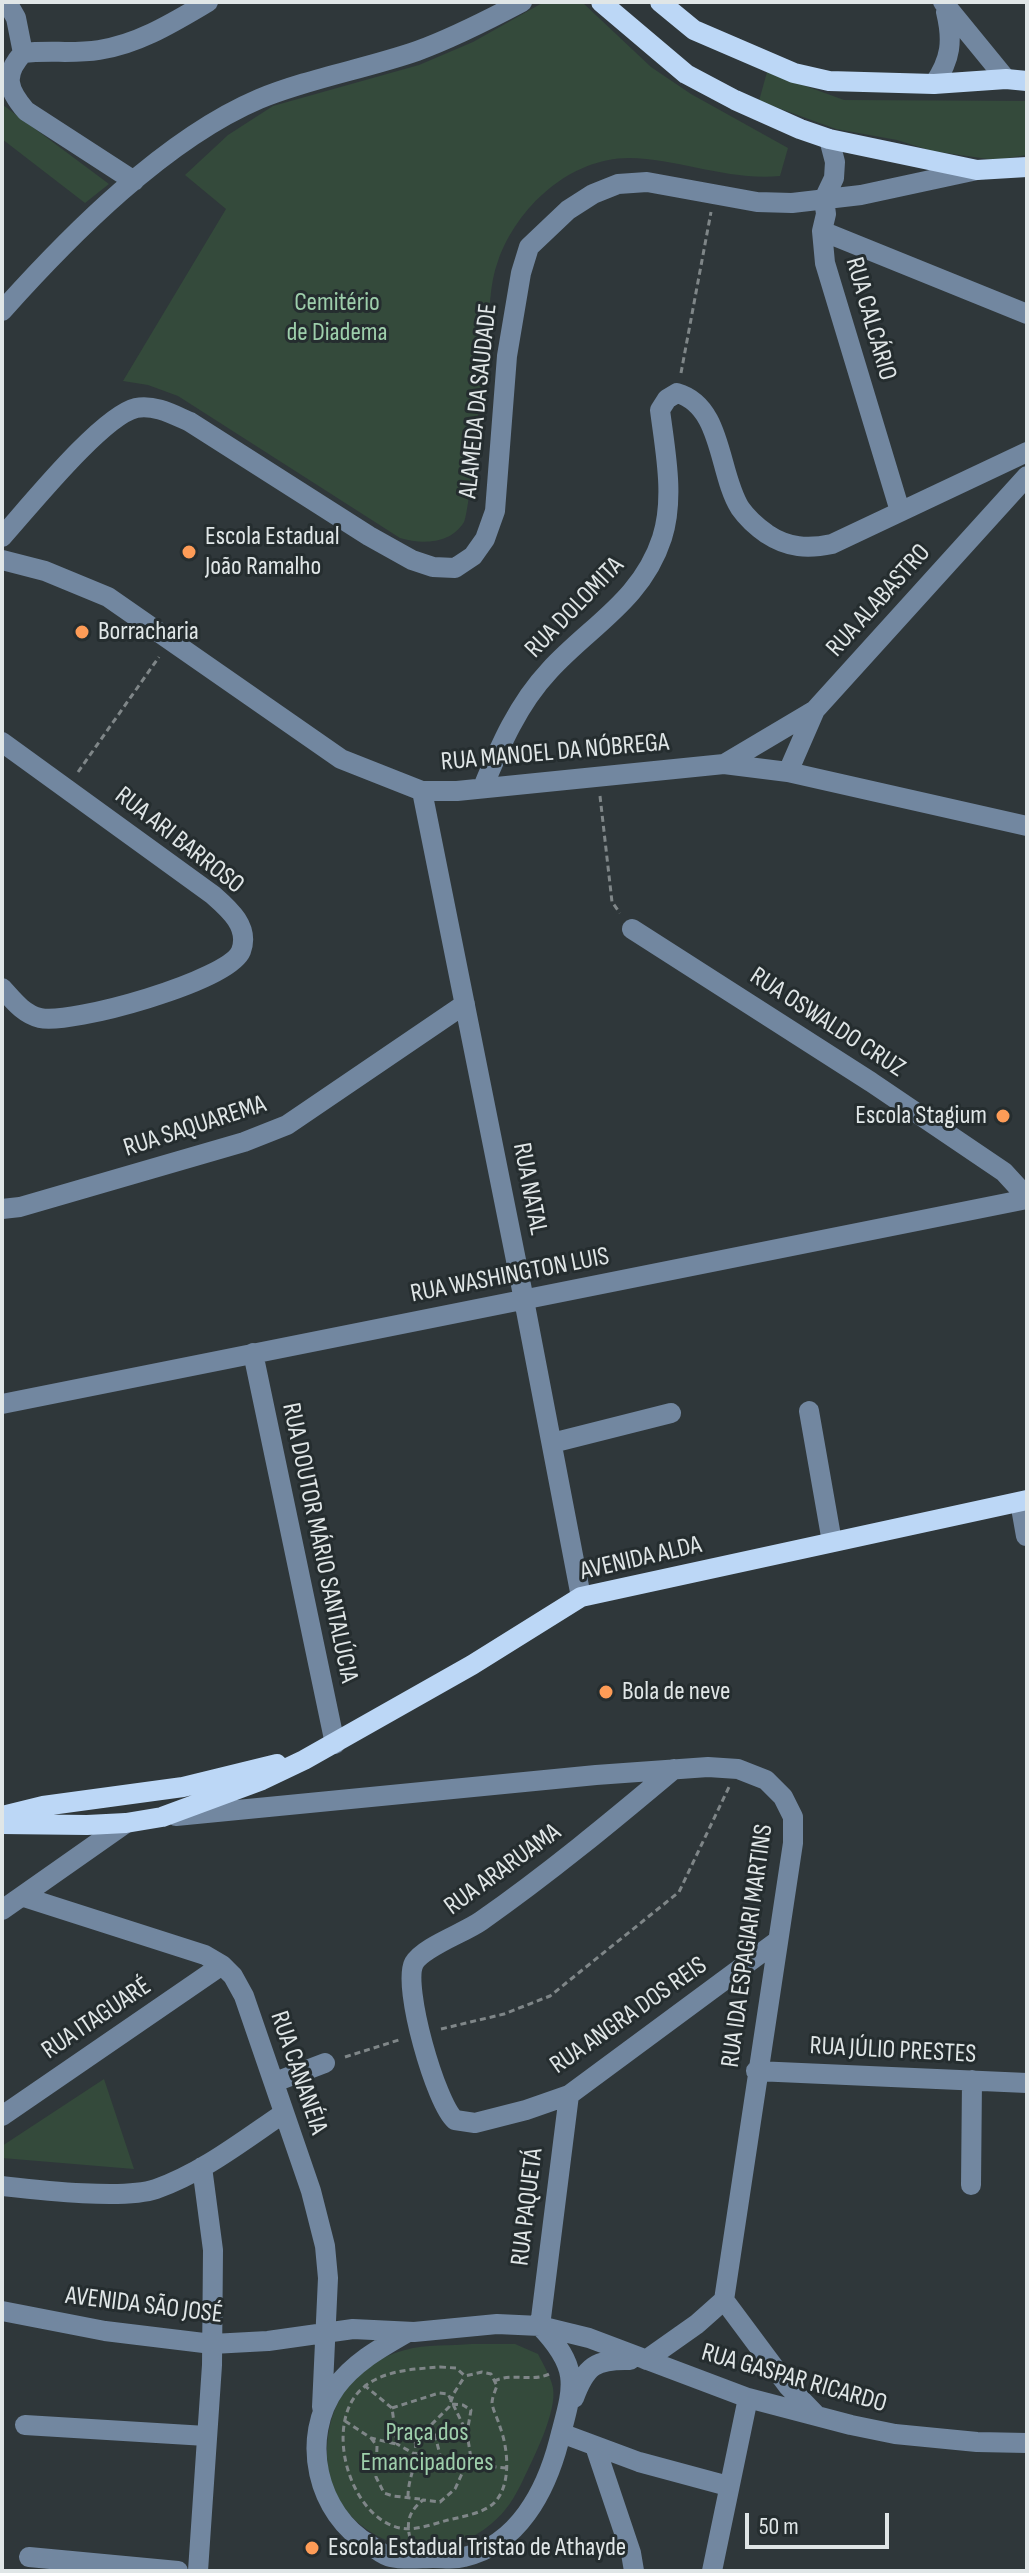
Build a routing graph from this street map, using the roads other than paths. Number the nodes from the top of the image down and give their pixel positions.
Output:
1 (7, 2) edge
2 (208, 2) edge
3 (522, 2) edge
4 (601, 2) edge
5 (660, 2) edge
6 (943, 3) edge
7 (23, 53) junction
8 (1017, 80) edge
9 (934, 84) junction
10 (829, 139) junction
11 (1027, 167) edge
12 (977, 170) junction
13 (134, 181) junction
14 (824, 199) junction
15 (822, 231) junction
16 (2, 311) edge
17 (1027, 314) edge
18 (1027, 452) edge
19 (1027, 476) edge
20 (900, 511) junction
21 (2, 537) edge
22 (2, 560) edge
23 (815, 710) junction
24 (2, 742) edge
25 (724, 764) junction
26 (788, 772) junction
27 (483, 787) junction
28 (422, 791) junction
29 (1027, 826) edge
30 (632, 929) road end
31 (2, 988) edge
32 (465, 1004) junction
33 (1027, 1198) edge
34 (2, 1209) edge
35 (524, 1300) junction
36 (253, 1353) junction
37 (2, 1404) edge
38 (809, 1411) dead end
39 (671, 1413) dead end
40 (552, 1443) junction
41 (1024, 1501) edge
42 (1026, 1536) edge
43 (832, 1542) junction
44 (581, 1597) junction
45 (335, 1744) junction
46 (304, 1760) junction
47 (674, 1769) junction
48 (183, 1787) junction
49 (2, 1816) edge
50 (162, 1817) junction
51 (126, 1823) junction
52 (2, 1824) edge
53 (24, 1897) junction
54 (2, 1910) edge
55 (776, 1942) junction
56 (222, 1965) junction
57 (421, 2034) joint
58 (325, 2063) road end
59 (756, 2071) junction
60 (972, 2080) junction
61 (275, 2082) junction
62 (1027, 2083) edge
63 (569, 2095) junction
64 (284, 2113) junction
65 (2, 2116) edge
66 (202, 2167) junction
67 (971, 2185) dead end
68 (2, 2186) edge
69 (724, 2300) junction
70 (2, 2311) edge
71 (540, 2326) junction
72 (327, 2331) junction
73 (408, 2332) junction
74 (212, 2344) junction
75 (646, 2360) junction
76 (748, 2398) junction
77 (321, 2412) junction
78 (567, 2412) junction
79 (817, 2416) junction
80 (25, 2425) dead end
81 (561, 2433) junction
82 (206, 2436) junction
83 (1027, 2443) edge
84 (595, 2446) junction
85 (728, 2486) junction
86 (484, 2551) junction
87 (29, 2557) dead end
88 (396, 2564) edge
89 (448, 2565) edge
90 (178, 2571) edge
91 (198, 2571) edge
92 (491, 2571) edge
93 (634, 2571) edge
94 (712, 2571) edge

1 - 7 street
2 - 7 street
3 - 13 street
4 - 10 main road
5 - 9 main road
6 - 8 street
6 - 9 street
7 - 13 street
8 - 9 main road
10 - 12 main road
10 - 14 street, RUA CALCÁRIO
11 - 12 main road
12 - 14 street, ALAMEDA DA SAUDADE
13 - 16 street
14 - 15 street, RUA CALCÁRIO
14 - 21 street, ALAMEDA DA SAUDADE
15 - 17 street
15 - 20 street, RUA CALCÁRIO
18 - 20 street
19 - 23 street, RUA ALABASTRO
20 - 27 street, RUA DOLOMITA
22 - 28 street, RUA MANOEL DA NÓBREGA
23 - 25 street
23 - 26 street, RUA ALABASTRO
24 - 31 street, RUA ARI BARROSO
25 - 26 street, RUA MANOEL DA NÓBREGA
25 - 27 street, RUA MANOEL DA NÓBREGA
26 - 29 street, RUA MANOEL DA NÓBREGA
27 - 28 street, RUA MANOEL DA NÓBREGA
28 - 32 street, RUA NATAL
30 - 33 street, RUA OSWALDO CRUZ
32 - 34 street, RUA SAQUAREMA
32 - 35 street, RUA NATAL
33 - 35 street, RUA WASHINGTON LUIS
35 - 36 street, RUA WASHINGTON LUIS
35 - 40 street, RUA NATAL
36 - 37 street, RUA WASHINGTON LUIS
36 - 45 street, RUA DOUTOR MÁRIO SANTALÚCIA
38 - 43 street
39 - 40 street
40 - 44 street, RUA NATAL
41 - 42 street
41 - 43 main road, AVENIDA ALDA
43 - 44 main road, AVENIDA ALDA
44 - 45 main road, AVENIDA ALDA
45 - 46 main road, AVENIDA ALDA
46 - 48 main road, AVENIDA ALDA
46 - 50 main road, AVENIDA ALDA
47 - 50 street, RUA IDA ESPAGIARI MARTINS
47 - 55 street, RUA IDA ESPAGIARI MARTINS
47 - 57 street, RUA ARARUAMA
48 - 49 main road, AVENIDA ALDA
48 - 51 main road
50 - 51 main road, AVENIDA ALDA
51 - 52 main road, AVENIDA ALDA
51 - 53 street
53 - 54 street
53 - 56 street
55 - 59 street, RUA IDA ESPAGIARI MARTINS
55 - 63 street, RUA ANGRA DOS REIS
56 - 61 street, RUA CANANÉIA
56 - 65 street, RUA ITAGUARÉ
57 - 63 street, RUA ANGRA DOS REIS
58 - 61 street
59 - 60 street, RUA JÚLIO PRESTES
59 - 69 street, RUA IDA ESPAGIARI MARTINS
60 - 62 street, RUA JÚLIO PRESTES
60 - 67 street
61 - 64 street, RUA CANANÉIA
63 - 71 street, RUA PAQUETÁ
64 - 66 street
64 - 72 street, RUA CANANÉIA
66 - 68 street
66 - 74 street
69 - 75 street
69 - 79 street
70 - 74 street, AVENIDA SÃO JOSÉ
71 - 73 street, RUA GASPAR RICARDO
71 - 75 street, RUA GASPAR RICARDO
71 - 78 street
72 - 73 street, RUA GASPAR RICARDO
72 - 74 street, AVENIDA SÃO JOSÉ
72 - 77 street, RUA CANANÉIA
73 - 77 street
74 - 82 street
75 - 76 street, RUA GASPAR RICARDO
75 - 78 street, RUA GASPAR RICARDO
76 - 79 street, RUA GASPAR RICARDO
76 - 85 street
77 - 88 street, RUA CANANÉIA
78 - 81 street
79 - 83 street, RUA GASPAR RICARDO
80 - 82 street
81 - 84 street
81 - 86 street
82 - 91 street
84 - 85 street
84 - 93 street
85 - 94 street
86 - 89 street
86 - 92 street
87 - 90 street
88 - 89 street

